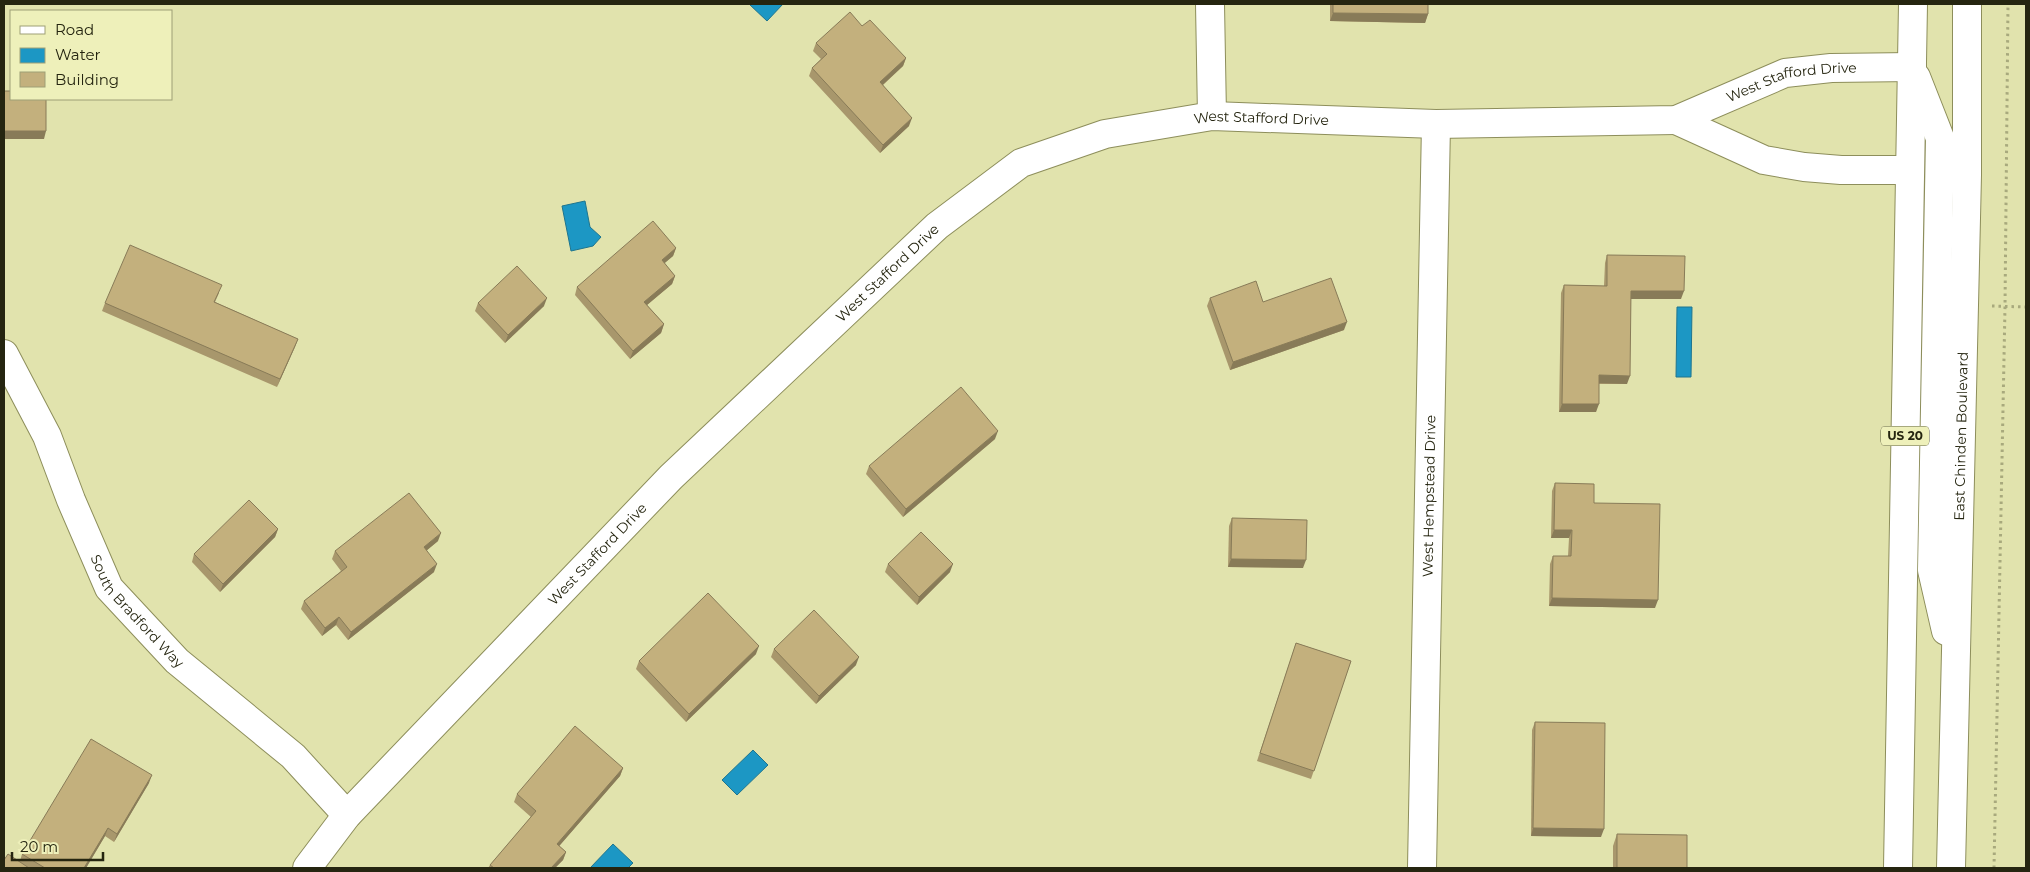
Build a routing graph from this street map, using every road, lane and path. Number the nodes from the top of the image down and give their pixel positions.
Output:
1 (1210, 4) edge
2 (1912, 4) edge
3 (1967, 4) edge
4 (2008, 4) edge
5 (1912, 67) junction
6 (1212, 116) junction
7 (1676, 120) junction
8 (1436, 124) junction
9 (1910, 170) junction
10 (4, 354) edge
11 (1955, 671) junction
12 (347, 815) junction
13 (306, 868) edge
14 (1422, 868) edge
15 (1898, 868) edge
16 (1951, 868) edge
17 (1994, 868) edge

1 - 6 street
2 - 5 street, US 20
3 - 11 street, East Chinden Boulevard
4 - 17 path
5 - 7 street, West Stafford Drive
5 - 9 street, US 20
5 - 11 street
6 - 8 street, West Stafford Drive
6 - 12 street, West Stafford Drive
7 - 8 street, West Stafford Drive
7 - 9 street, West Stafford Drive
8 - 14 street, West Hempstead Drive
9 - 15 street, US 20
10 - 12 street, South Bradford Way
11 - 16 street, East Chinden Boulevard
12 - 13 street, West Stafford Drive

